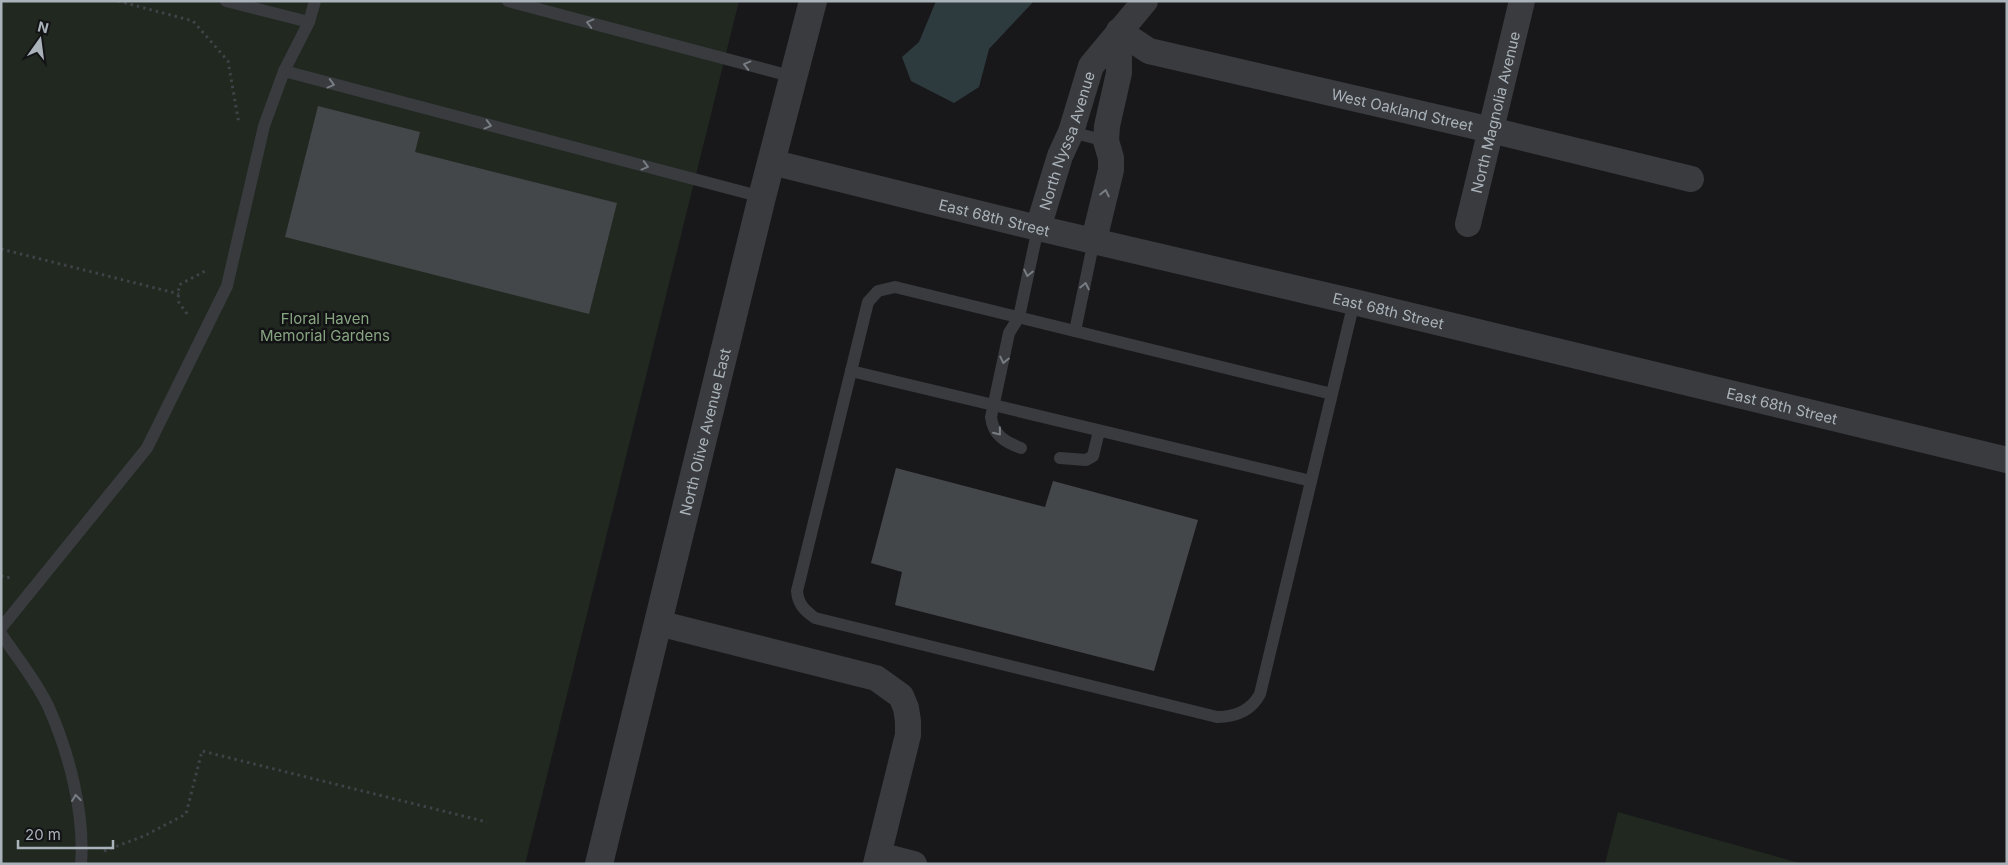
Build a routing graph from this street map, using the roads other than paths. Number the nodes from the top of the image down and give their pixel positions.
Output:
1 (226, 1) edge
2 (316, 1) edge
3 (508, 1) edge
4 (813, 1) edge
5 (1146, 1) edge
6 (1522, 1) edge
7 (309, 22) junction
8 (1119, 31) junction
9 (284, 71) junction
10 (794, 78) junction
11 (1491, 130) junction
12 (1071, 132) junction
13 (1106, 141) junction
14 (771, 162) junction
15 (1691, 179) dead end
16 (762, 197) junction
17 (1468, 224) dead end
18 (1038, 228) junction
19 (1094, 240) junction
20 (1354, 302) junction
21 (1019, 317) junction
22 (1075, 331) junction
23 (851, 371) junction
24 (1332, 394) junction
25 (994, 406) junction
26 (1100, 431) junction
27 (1022, 448) dead end
28 (1060, 458) dead end
29 (2007, 460) edge
30 (1311, 481) junction
31 (658, 623) junction
32 (1, 628) edge
33 (1, 634) edge
34 (878, 859) edge
35 (80, 864) edge
36 (599, 864) edge
37 (914, 864) edge

1 - 7 lane
2 - 7 lane
10 -> 3 lane
4 - 10 street, North Olive Avenue East
5 - 8 street, North Nyssa Avenue
6 - 11 street, North Magnolia Avenue
7 - 9 lane
8 - 11 street, West Oakland Street
8 - 12 street, North Nyssa Avenue
8 - 13 street, North Nyssa Avenue
9 -> 16 lane
9 - 32 lane
10 - 14 street, North Olive Avenue East
11 - 15 street, West Oakland Street
11 - 17 street, North Magnolia Avenue
12 - 13 lane
12 - 18 street, North Nyssa Avenue
19 -> 13 street, North Nyssa Avenue
14 - 16 street, North Olive Avenue East
14 - 18 street, East 68th Street
16 - 31 street, North Olive Avenue East
18 - 19 street, East 68th Street
18 -> 21 lane
19 - 20 street, East 68th Street
22 -> 19 lane
20 - 24 lane
20 - 29 street, East 68th Street
21 - 22 lane
21 - 23 lane
21 -> 25 lane
22 - 24 lane
23 - 25 lane
23 - 30 lane
24 - 30 lane
25 - 26 lane
25 -> 27 lane
26 - 28 lane
26 - 30 lane
31 - 34 street
31 - 36 street, North Olive Avenue East
35 -> 33 lane
34 - 37 street

